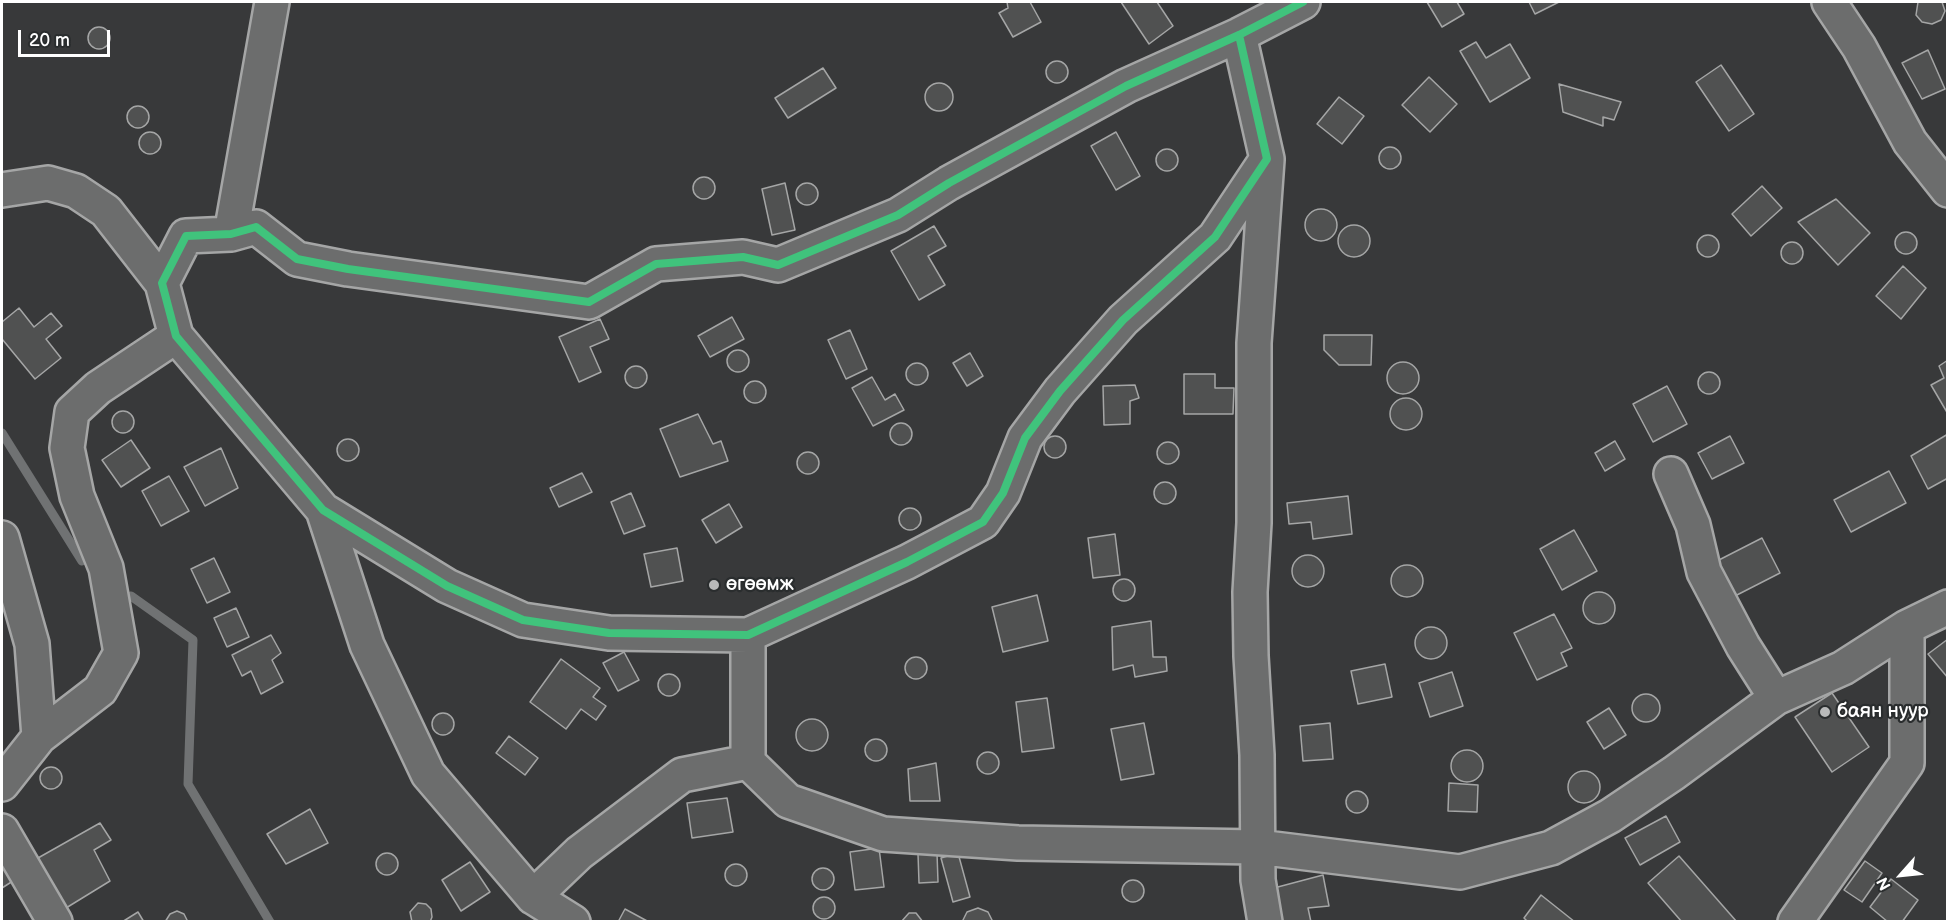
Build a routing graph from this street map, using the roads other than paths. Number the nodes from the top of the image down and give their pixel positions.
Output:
1 (272, 2) edge
2 (1303, 2) edge
3 (1829, 2) edge
4 (1239, 35) junction
5 (1267, 159) junction
6 (2, 190) edge
7 (1947, 190) edge
8 (231, 234) junction
9 (162, 283) junction
10 (176, 336) junction
11 (1671, 474) dead end
12 (323, 510) junction
13 (2, 538) edge
14 (1947, 607) edge
15 (1907, 627) junction
16 (748, 635) junction
17 (1776, 698) junction
18 (39, 737) junction
19 (748, 762) junction
20 (2, 784) edge
21 (2, 831) edge
22 (1258, 847) junction
23 (533, 897) junction
24 (55, 921) edge
25 (573, 921) edge
26 (1265, 921) edge
27 (1795, 921) edge

1 - 8 street
2 - 4 street
3 - 7 street
4 - 5 street
4 - 8 street
5 - 16 street
5 - 22 street
6 - 9 street
8 - 9 street
9 - 10 street
10 - 12 street
10 - 18 street
11 - 17 street
12 - 16 street
12 - 23 street
13 - 18 street
14 - 15 street
15 - 17 street
15 - 27 street
16 - 19 street
17 - 22 street
18 - 20 street
19 - 22 street
19 - 23 street
21 - 24 street
22 - 26 street
23 - 25 street

